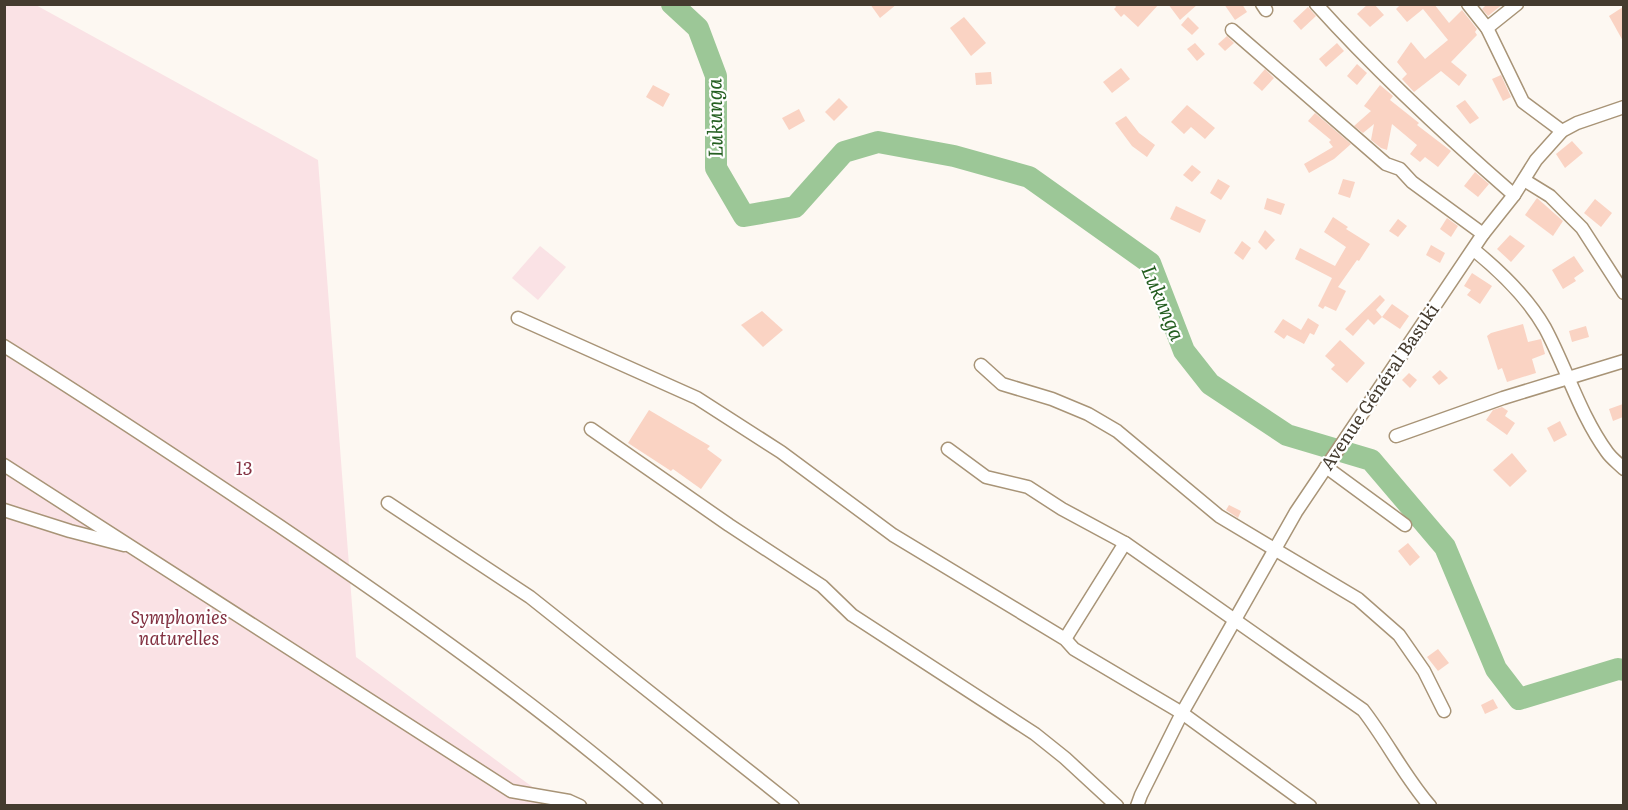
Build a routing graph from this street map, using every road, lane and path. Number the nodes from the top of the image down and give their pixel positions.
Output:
1 (1316, 4) edge
2 (1468, 4) edge
3 (1517, 4) edge
4 (1487, 28) junction
5 (1232, 30) dead end
6 (1623, 107) edge
7 (1562, 131) junction
8 (1524, 180) junction
9 (1514, 195) junction
10 (1483, 234) junction
11 (1474, 250) junction
12 (1623, 293) edge
13 (518, 318) dead end
14 (4, 346) edge
15 (1623, 361) edge
16 (981, 365) dead end
17 (1569, 376) junction
18 (591, 429) dead end
19 (1396, 436) dead end
20 (948, 450) dead end
21 (4, 465) edge
22 (1326, 467) junction
23 (1623, 469) edge
24 (388, 503) dead end
25 (4, 510) edge
26 (1405, 525) dead end
27 (1125, 543) junction
28 (131, 546) junction
29 (1275, 550) junction
30 (1235, 620) junction
31 (1065, 639) junction
32 (1444, 711) dead end
33 (1182, 713) junction
34 (580, 806) edge
35 (656, 806) edge
36 (792, 806) edge
37 (1117, 806) edge
38 (1137, 806) edge
39 (1310, 806) edge
40 (1430, 806) edge

1 - 9 street
2 - 4 street
3 - 4 street
4 - 7 street
5 - 10 street
6 - 7 street, Avenue Général Basuki
7 - 8 street, Avenue Général Basuki
8 - 9 street, Avenue Général Basuki
8 - 12 street
9 - 10 street, Avenue Général Basuki
10 - 11 street, Avenue Général Basuki
11 - 17 street
11 - 22 street, Avenue Général Basuki
13 - 31 street
14 - 35 street
15 - 17 street
16 - 29 street
17 - 19 street
17 - 23 street
18 - 37 street
20 - 27 street
21 - 28 street
22 - 26 street
22 - 29 street, Avenue Général Basuki
24 - 36 street
25 - 28 street
27 - 30 street
27 - 31 street
28 - 34 street
29 - 30 street, Avenue Général Basuki
29 - 32 street
30 - 33 street, Avenue Général Basuki
30 - 40 street
31 - 33 street
33 - 38 street, Avenue Général Basuki
33 - 39 street

